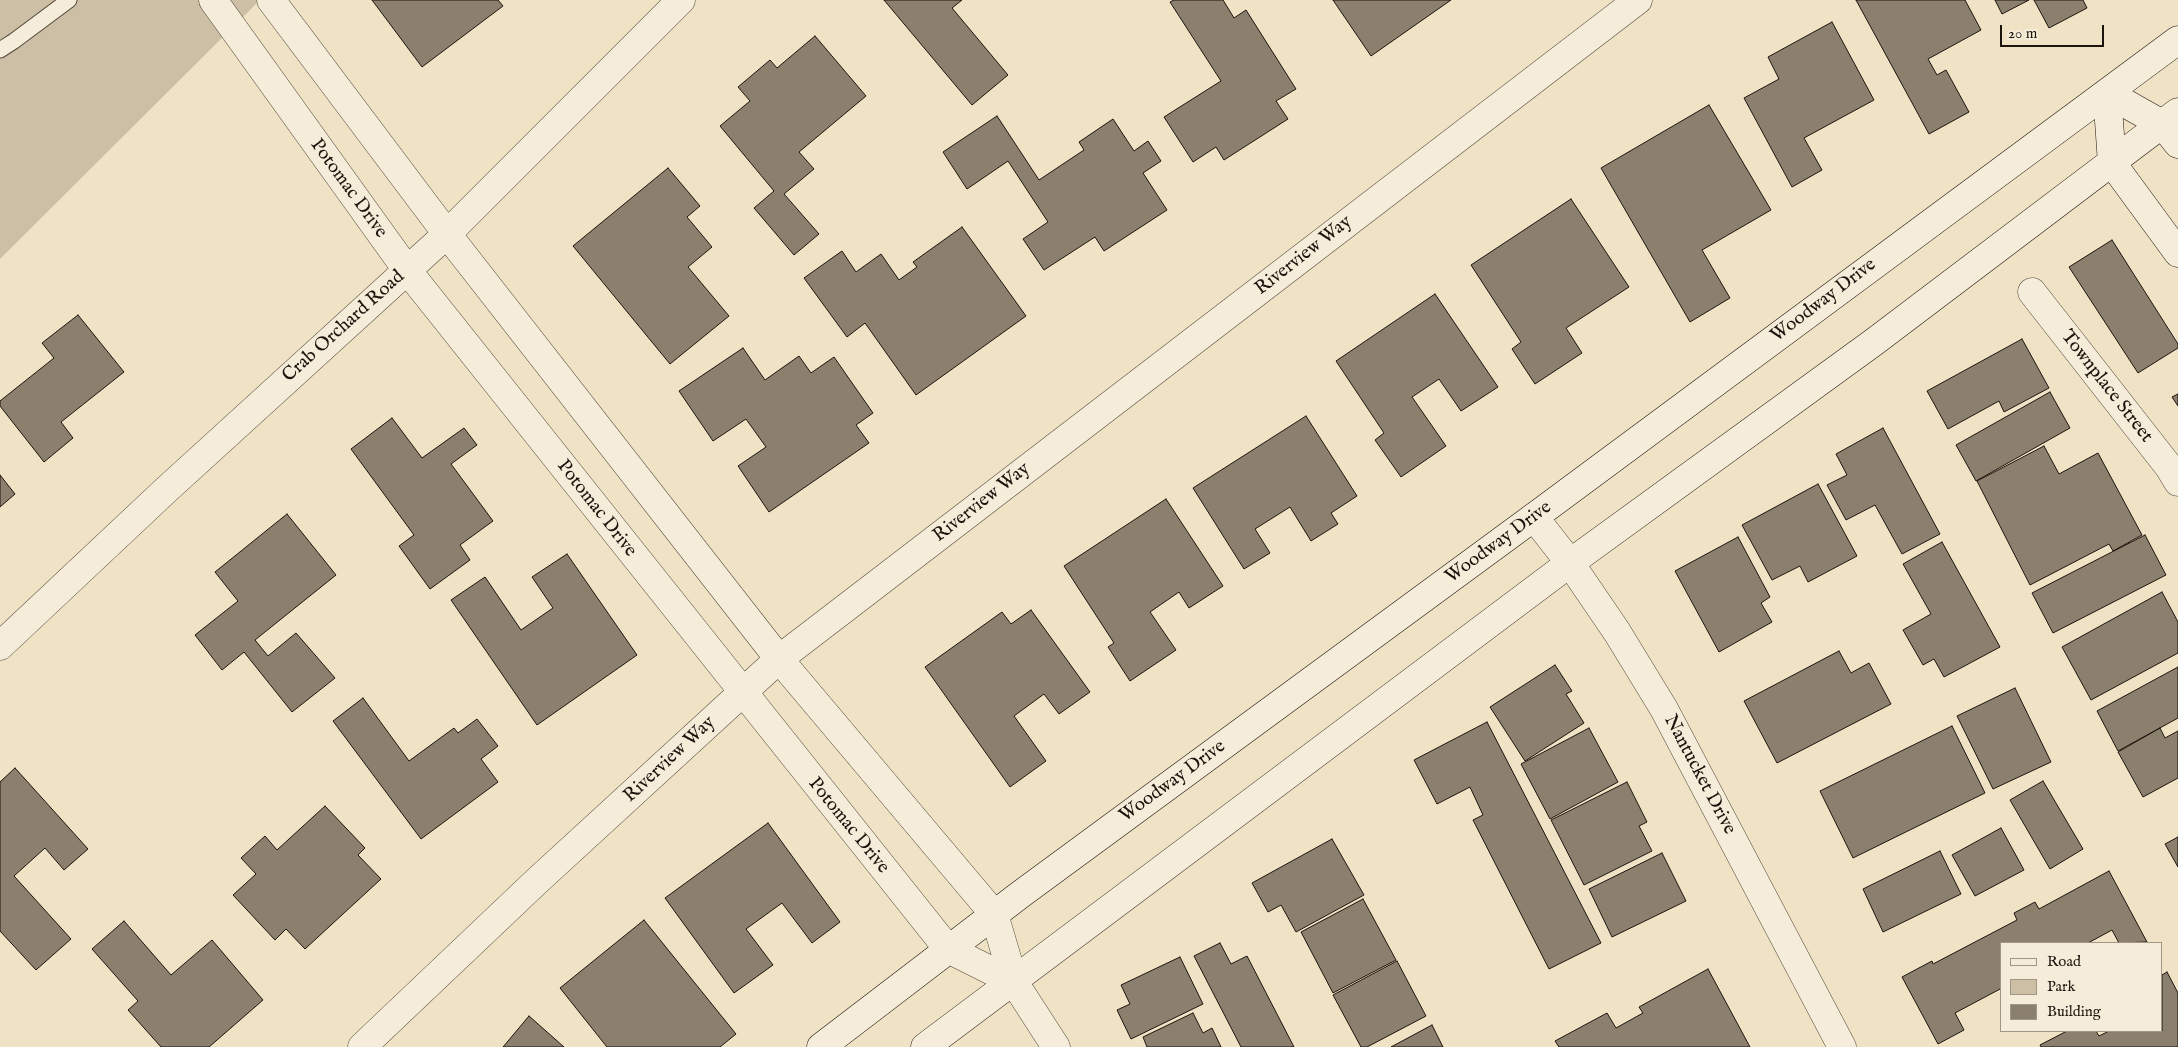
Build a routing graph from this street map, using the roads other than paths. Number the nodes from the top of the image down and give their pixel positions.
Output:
1 (52, 0) edge
2 (69, 0) edge
3 (212, 0) edge
4 (271, 0) edge
5 (681, 0) edge
6 (1638, 0) edge
7 (39, 23) junction
8 (2178, 40) edge
9 (0, 50) edge
10 (2107, 93) junction
11 (2173, 127) edge
12 (2112, 163) junction
13 (446, 234) junction
14 (2178, 253) edge
15 (407, 270) junction
16 (2032, 292) dead end
17 (2178, 482) edge
18 (1534, 517) junction
19 (1570, 563) junction
20 (0, 646) edge
21 (779, 659) junction
22 (742, 693) junction
23 (994, 914) junction
24 (948, 949) junction
25 (1014, 982) junction
26 (362, 1047) edge
27 (822, 1047) edge
28 (925, 1047) edge
29 (1056, 1047) edge
30 (1842, 1047) edge

1 - 7 lane
2 - 7 lane
3 - 15 street, Potomac Drive
4 - 13 street
5 - 13 street, Crab Orchard Road
6 - 21 street, Riverview Way
7 - 9 lane
8 - 10 street, Woodway Drive
10 - 11 street
10 - 12 street
10 - 18 street, Woodway Drive
11 - 12 street
12 - 14 street
12 - 19 street
13 - 15 street, Crab Orchard Road
13 - 21 street
15 - 20 street, Crab Orchard Road
15 - 22 street, Potomac Drive
16 - 17 street, Townplace Street
18 - 19 street, Nantucket Drive
18 - 23 street, Woodway Drive
19 - 25 street
19 - 30 street, Nantucket Drive
21 - 22 street, Riverview Way
21 - 23 street
22 - 24 street, Potomac Drive
22 - 26 street, Riverview Way
23 - 24 street, Woodway Drive
23 - 25 street
24 - 25 street, Potomac Drive
24 - 27 street, Woodway Drive
25 - 28 street
25 - 29 street

